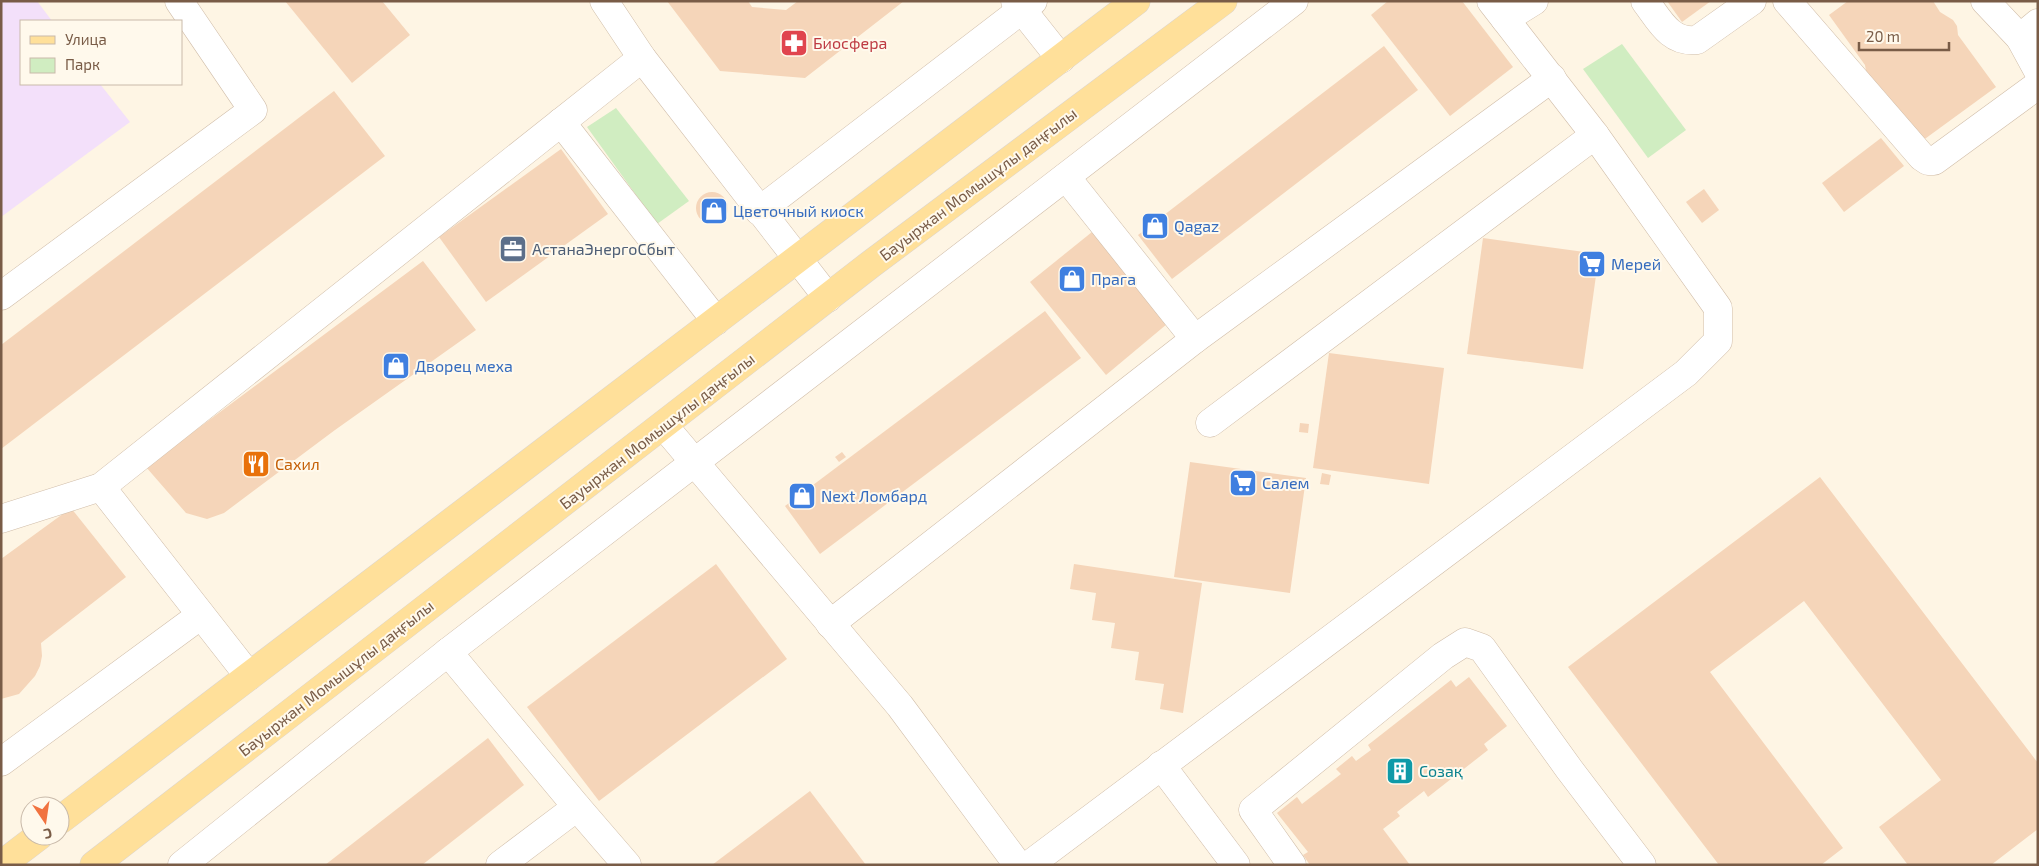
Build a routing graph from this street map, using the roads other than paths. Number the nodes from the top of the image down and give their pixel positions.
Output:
1 (179, 1) edge
2 (604, 1) edge
3 (1136, 1) edge
4 (1223, 1) edge
5 (1294, 1) edge
6 (1534, 1) edge
7 (1645, 1) edge
8 (1752, 1) edge
9 (1787, 1) edge
10 (1985, 1) edge
11 (1023, 4) edge
12 (1498, 10) edge
13 (2029, 30) edge
14 (642, 58) junction
15 (1061, 59) junction
16 (2038, 71) edge
17 (1552, 78) junction
18 (2038, 84) edge
19 (561, 122) junction
20 (1595, 135) junction
21 (1066, 177) junction
22 (759, 211) junction
23 (796, 260) junction
24 (1, 296) edge
25 (828, 298) junction
26 (716, 321) junction
27 (1195, 339) junction
28 (1210, 423) dead end
29 (664, 426) junction
30 (695, 461) junction
31 (100, 487) junction
32 (1, 519) edge
33 (201, 616) junction
34 (830, 624) junction
35 (448, 652) junction
36 (249, 676) junction
37 (1, 762) edge
38 (1161, 765) junction
39 (577, 807) junction
40 (70, 812) edge
41 (25, 846) edge
42 (2, 863) edge
43 (94, 865) edge
44 (182, 865) edge
45 (500, 865) edge
46 (627, 865) edge
47 (1018, 865) edge
48 (1029, 865) edge
49 (1236, 865) edge
50 (1292, 865) edge
51 (1642, 865) edge

1 - 24 street
2 - 14 street
3 - 15 main road
4 - 25 main road, Бауыржан Момышұлы даңғылы
5 - 21 street
6 - 12 street
7 - 8 street
9 - 18 street
10 - 13 street
11 - 15 street
11 - 22 street
12 - 17 street
13 - 16 street
14 - 19 street
14 - 22 street
15 - 23 main road
17 - 20 street
17 - 27 street
19 - 26 street
19 - 31 street
20 - 28 street
20 - 38 street
21 - 27 street
21 - 30 street
22 - 23 street
23 - 25 street
23 - 26 main road
25 - 29 main road, Бауыржан Момышұлы даңғылы
26 - 36 main road
27 - 34 street
29 - 30 street
29 - 43 main road, Бауыржан Момышұлы даңғылы
30 - 34 street
30 - 35 street
31 - 32 street
31 - 33 street
33 - 36 street
33 - 37 street
34 - 47 street
35 - 39 street
35 - 44 street
36 - 40 main road
38 - 48 street
38 - 49 street
39 - 45 street
39 - 46 street
41 - 42 main road
50 - 51 street

